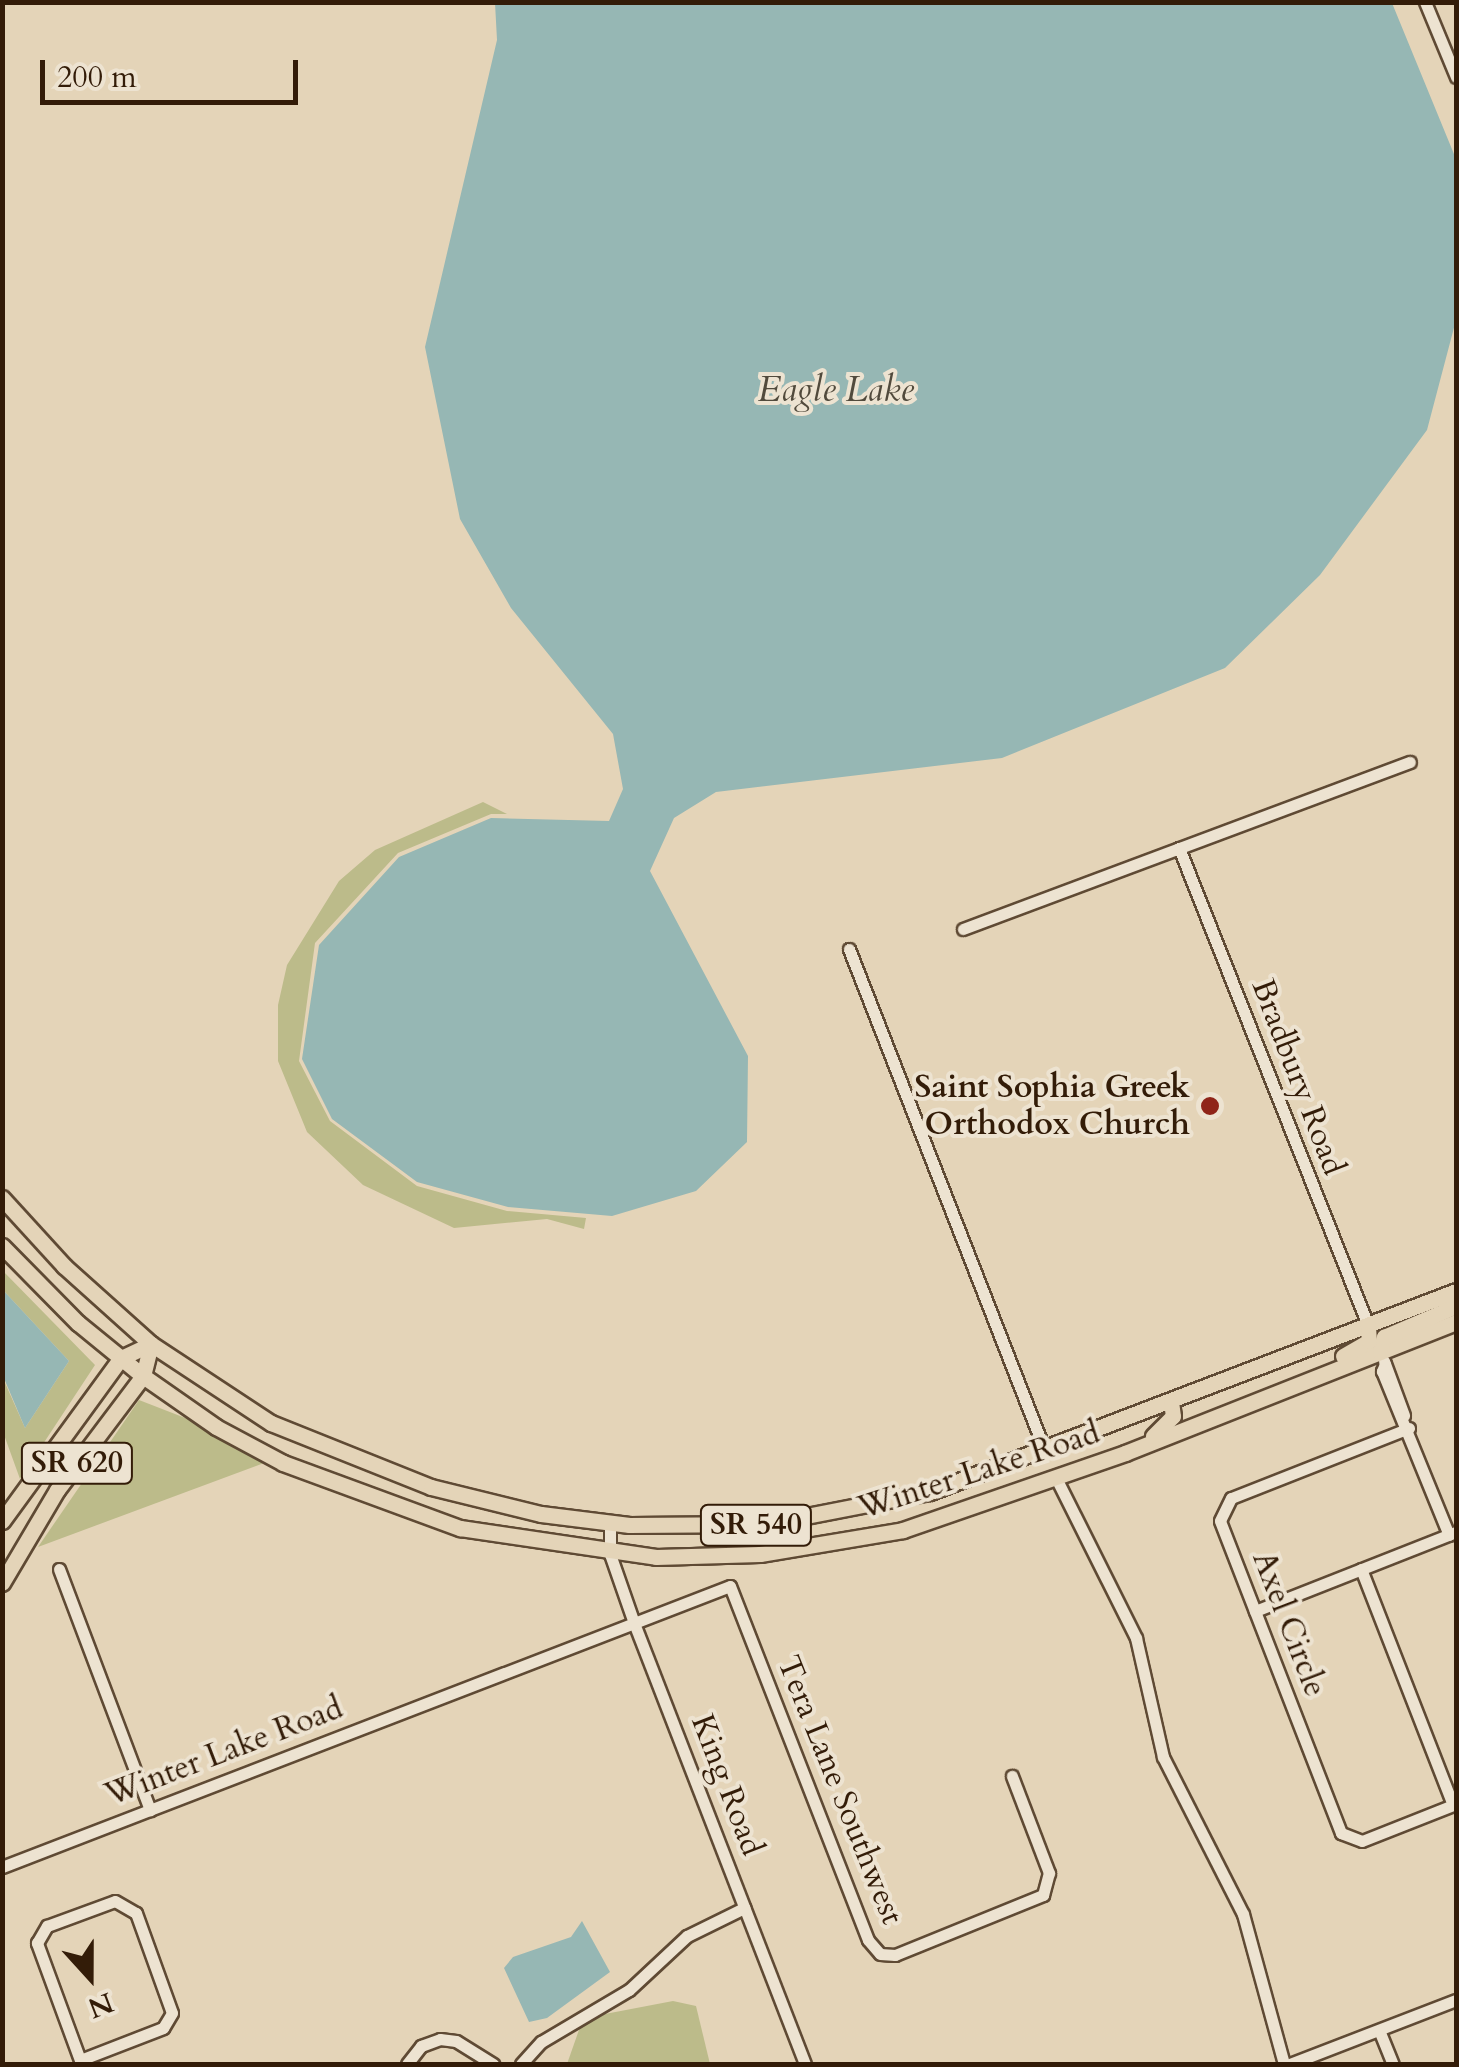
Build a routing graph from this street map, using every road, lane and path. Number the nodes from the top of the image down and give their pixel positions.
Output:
1 (1425, 2) edge
2 (1456, 77) edge
3 (1410, 762) dead end
4 (1178, 848) junction
5 (963, 929) dead end
6 (848, 949) dead end
7 (2, 1198) edge
8 (2, 1246) edge
9 (1456, 1291) edge
10 (1456, 1306) edge
11 (1456, 1322) edge
12 (1368, 1326) junction
13 (151, 1344) junction
14 (121, 1358) junction
15 (1383, 1358) junction
16 (143, 1376) junction
17 (1262, 1399) junction
18 (1172, 1402) junction
19 (1409, 1428) junction
20 (1045, 1451) junction
21 (1091, 1466) junction
22 (1056, 1478) junction
23 (2, 1522) edge
24 (610, 1523) junction
25 (1453, 1533) edge
26 (610, 1554) junction
27 (59, 1569) dead end
28 (1362, 1569) junction
29 (2, 1584) edge
30 (730, 1586) joint
31 (1255, 1610) junction
32 (634, 1623) junction
33 (1012, 1776) dead end
34 (1455, 1805) edge
35 (150, 1810) junction
36 (2, 1867) edge
37 (744, 1908) junction
38 (1456, 2000) edge
39 (1380, 2030) junction
40 (74, 2062) edge
41 (406, 2064) edge
42 (492, 2064) edge
43 (521, 2064) edge
44 (805, 2064) edge
45 (1287, 2064) edge
46 (1393, 2064) edge

1 - 2 street
3 - 4 street
4 - 5 street
4 - 12 street, Bradbury Road
6 - 20 street
7 - 13 main road, SR 540
8 - 14 main road, SR 540
9 - 12 main road, Winter Lake Road / SR 540
10 - 15 main road
11 - 15 main road, Winter Lake Road / SR 540
12 - 17 main road
12 - 18 main road, Winter Lake Road / SR 540
13 - 14 main road, SR 620
13 - 16 main road, SR 620
13 - 24 main road, Winter Lake Road / SR 540
14 - 16 main road, Winter Lake Road / SR 540
14 - 23 main road, SR 620
15 - 17 main road, Winter Lake Road / SR 540
15 - 19 street
16 - 26 main road, Winter Lake Road / SR 540
16 - 29 main road, SR 620
17 - 21 main road, Winter Lake Road / SR 540
18 - 20 main road, Winter Lake Road / SR 540
18 - 21 main road
19 - 25 street
19 - 31 street, Axel Circle
20 - 24 main road, Winter Lake Road / SR 540
21 - 22 main road, Winter Lake Road / SR 540
22 - 26 main road, Winter Lake Road / SR 540
22 - 45 street
24 - 26 street, King Road
25 - 28 street
26 - 32 street, King Road
27 - 35 street
28 - 31 street
28 - 34 street
30 - 32 street, Winter Lake Road
30 - 33 street, Tera Lane Southwest
31 - 34 street, Axel Circle
32 - 35 street, Winter Lake Road
32 - 37 street, King Road
35 - 36 street, Winter Lake Road
37 - 43 street
37 - 44 street, King Road
38 - 39 street
39 - 45 street
39 - 46 street
40 - 40 street
41 - 42 street

